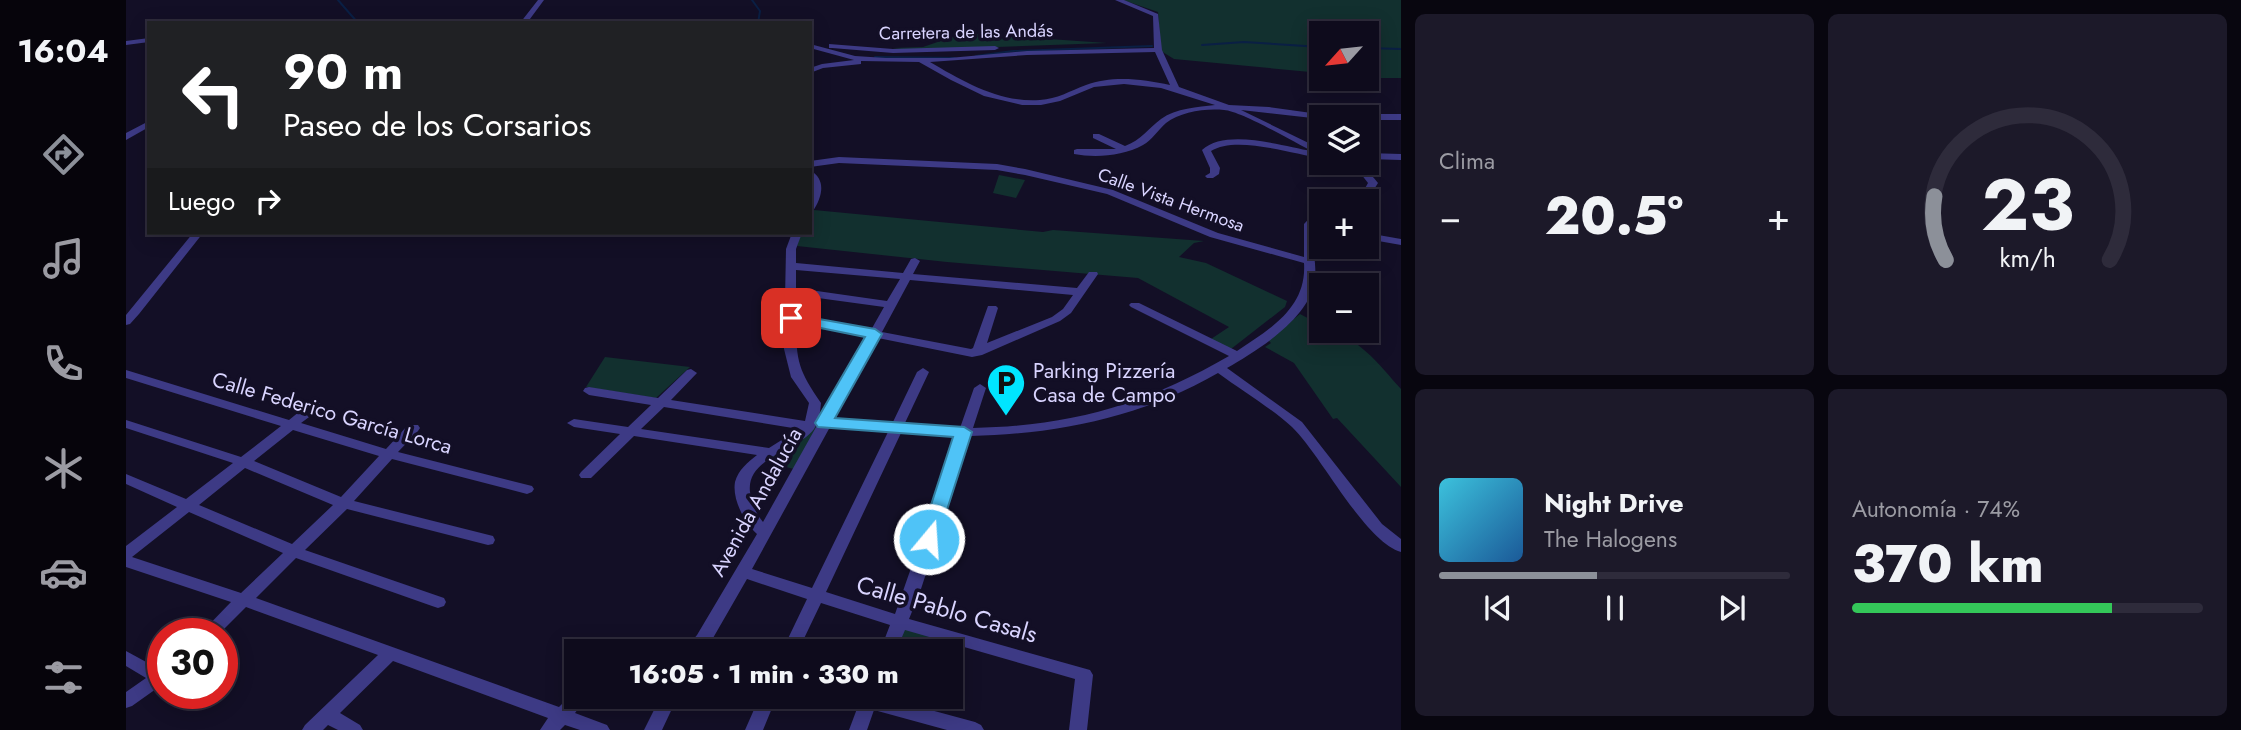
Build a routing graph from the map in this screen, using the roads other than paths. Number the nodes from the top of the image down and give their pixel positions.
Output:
1 (541, 0) edge
2 (1118, 0) edge
3 (525, 21) edge
4 (147, 40) edge
5 (126, 43) edge
6 (812, 44) edge
7 (1157, 46) junction
8 (828, 48) junction
9 (886, 60) junction
10 (921, 60) junction
11 (861, 61) junction
12 (812, 71) edge
13 (1176, 89) junction
14 (1225, 107) junction
15 (1309, 116) edge
16 (1379, 117) edge
17 (1401, 117) edge
18 (147, 124) edge
19 (1096, 136) dead end
20 (126, 137) edge
21 (1309, 147) edge
22 (1124, 149) junction
23 (1077, 152) dead end
24 (1309, 153) edge
25 (1379, 156) edge
26 (1401, 157) edge
27 (812, 164) edge
28 (812, 176) edge
29 (1210, 176) dead end
30 (812, 205) edge
31 (196, 235) edge
32 (796, 235) edge
33 (1379, 238) edge
34 (1401, 242) edge
35 (1311, 259) edge
36 (915, 261) dead end
37 (1311, 262) junction
38 (791, 266) junction
39 (1093, 274) dead end
40 (905, 278) junction
41 (791, 291) junction
42 (1081, 292) junction
43 (891, 304) junction
44 (1135, 305) dead end
45 (992, 308) dead end
46 (791, 318) junction
47 (126, 322) edge
48 (875, 334) junction
49 (978, 352) junction
50 (1237, 356) junction
51 (1219, 368) junction
52 (923, 372) dead end
53 (691, 373) dead end
54 (126, 374) edge
55 (980, 387) dead end
56 (589, 391) dead end
57 (660, 403) junction
58 (316, 406) dead end
59 (574, 423) dead end
60 (126, 424) edge
61 (292, 424) junction
62 (816, 425) junction
63 (896, 427) junction
64 (413, 428) dead end
65 (631, 432) junction
66 (964, 432) junction
67 (771, 453) junction
68 (388, 454) junction
69 (243, 462) junction
70 (586, 475) dead end
71 (126, 480) edge
72 (527, 489) dead end
73 (344, 503) junction
74 (190, 506) junction
75 (765, 532) junction
76 (488, 540) dead end
77 (1401, 547) edge
78 (295, 552) junction
79 (126, 554) edge
80 (126, 561) edge
81 (743, 572) junction
82 (816, 595) junction
83 (244, 600) junction
84 (438, 601) dead end
85 (225, 618) edge
86 (899, 622) junction
87 (704, 639) edge
88 (796, 639) edge
89 (893, 639) edge
90 (390, 654) junction
91 (126, 658) edge
92 (147, 669) edge
93 (147, 686) edge
94 (126, 701) edge
95 (568, 709) edge
96 (664, 709) edge
97 (763, 709) edge
98 (865, 709) edge
99 (897, 709) edge
100 (327, 715) junction
101 (562, 716) junction
102 (944, 726) edge
103 (311, 730) edge
104 (354, 730) edge
105 (548, 730) edge
106 (601, 730) edge
107 (653, 730) edge
108 (754, 730) edge
109 (858, 730) edge
110 (975, 730) edge
111 (1078, 730) edge

1 - 3 street
2 - 7 street
4 - 5 street
6 - 8 street
7 - 8 street, Carretera de las Andás
7 - 10 street
7 - 13 street
8 - 11 street
9 - 10 street
9 - 11 street
9 - 11 street
10 - 13 street
11 - 12 street
13 - 14 street
14 - 15 street
14 - 21 street
14 - 22 street
16 - 17 street
18 - 20 street
19 - 22 street
22 - 23 street
24 - 29 street
25 - 26 street
27 - 37 street, Calle Vista Hermosa
28 - 30 street
31 - 47 street
32 - 38 street
33 - 34 street
35 - 37 street
36 - 40 street, Avenida Andalucía
37 - 50 street
38 - 40 street
38 - 41 street
39 - 42 street
40 - 42 street
40 - 43 street, Avenida Andalucía
41 - 43 street
41 - 46 street
42 - 49 street
43 - 48 street, Avenida Andalucía
44 - 50 street
45 - 49 street
46 - 48 street
46 - 62 street
48 - 49 street
48 - 62 street, Avenida Andalucía
50 - 51 street
51 - 66 street
51 - 77 street
52 - 63 street
53 - 57 street
54 - 61 street, Calle Federico García Lorca
55 - 66 street
56 - 57 street
57 - 62 street
57 - 65 street
58 - 61 street
59 - 65 street
60 - 69 street
61 - 68 street, Calle Federico García Lorca
61 - 69 street
62 - 63 street
62 - 67 street
62 - 75 street, Avenida Andalucía
63 - 66 street
63 - 82 street
64 - 68 street
65 - 67 street
65 - 70 street
66 - 86 street
67 - 75 street
68 - 72 street, Calle Federico García Lorca
68 - 73 street
69 - 73 street
69 - 74 street
71 - 74 street
73 - 76 street
73 - 78 street
74 - 78 street
74 - 79 street
75 - 81 street, Avenida Andalucía
78 - 83 street
78 - 84 street
80 - 83 street
81 - 82 street, Calle Pablo Casals
81 - 87 street, Avenida Andalucía
82 - 86 street, Calle Pablo Casals
82 - 88 street
83 - 85 street
83 - 90 street
86 - 89 street
86 - 111 street, Calle Pablo Casals
90 - 100 street
90 - 101 street
91 - 92 street
93 - 94 street
95 - 101 street
96 - 107 street
97 - 108 street
98 - 109 street
99 - 102 street
100 - 103 street
100 - 104 street
101 - 105 street
101 - 106 street
102 - 110 street

